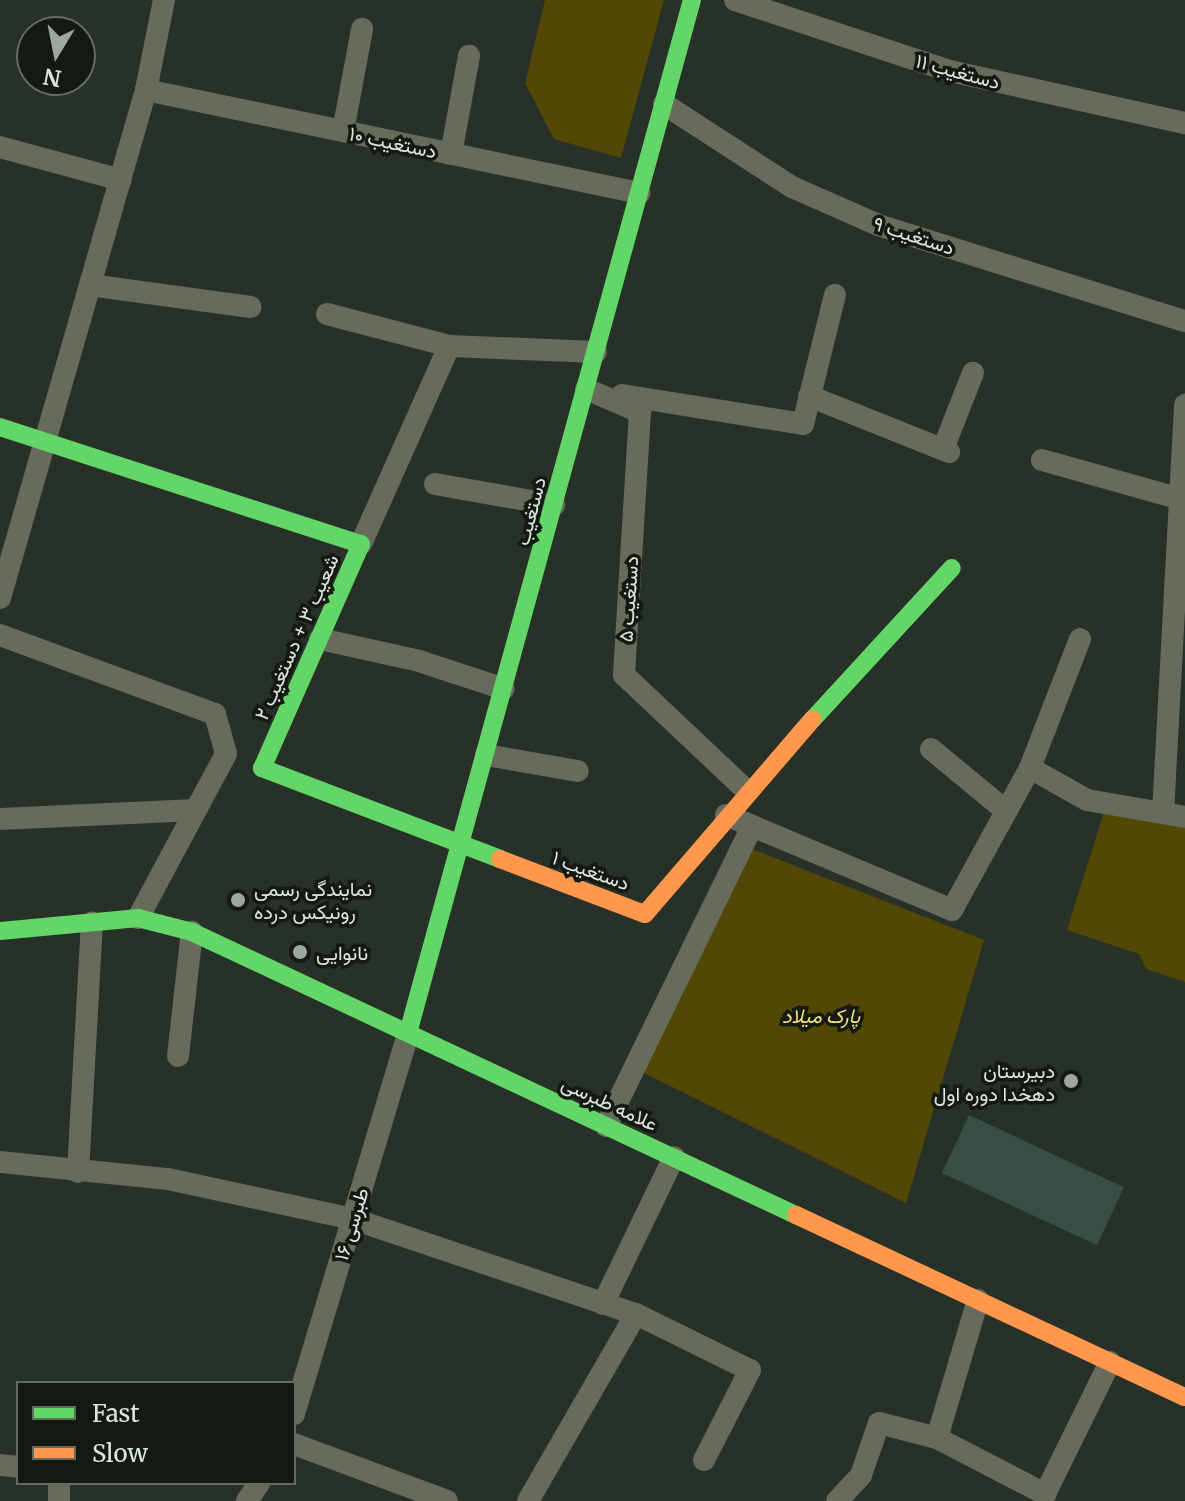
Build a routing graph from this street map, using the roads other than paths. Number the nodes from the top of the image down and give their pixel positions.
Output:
1 (164, 0) edge
2 (692, 0) edge
3 (735, 0) edge
4 (362, 29) dead end
5 (469, 56) dead end
6 (146, 90) junction
7 (664, 104) junction
8 (1185, 123) edge
9 (343, 131) junction
10 (0, 147) edge
11 (451, 154) junction
12 (121, 180) junction
13 (639, 193) junction
14 (90, 285) junction
15 (835, 295) dead end
16 (250, 307) dead end
17 (327, 314) dead end
18 (1185, 321) edge
19 (449, 346) junction
20 (596, 352) junction
21 (973, 373) dead end
22 (591, 390) junction
23 (809, 396) junction
24 (1185, 405) edge
25 (0, 427) edge
26 (45, 440) junction
27 (1042, 460) dead end
28 (435, 484) dead end
29 (1177, 498) junction
30 (554, 505) junction
31 (361, 544) junction
32 (1180, 544) edge
33 (952, 568) dead end
34 (0, 598) edge
35 (0, 635) edge
36 (320, 639) junction
37 (1080, 639) dead end
38 (504, 689) junction
39 (931, 749) dead end
40 (226, 754) junction
41 (486, 755) junction
42 (262, 768) junction
43 (1030, 768) junction
44 (578, 771) dead end
45 (747, 791) junction
46 (196, 810) junction
47 (1006, 811) junction
48 (726, 815) junction
49 (1174, 815) edge
50 (0, 819) edge
51 (752, 826) junction
52 (461, 845) junction
53 (138, 918) junction
54 (92, 922) junction
55 (0, 931) edge
56 (192, 932) junction
57 (408, 1033) junction
58 (178, 1056) dead end
59 (606, 1126) junction
60 (674, 1157) junction
61 (0, 1162) edge
62 (78, 1172) junction
63 (353, 1219) junction
64 (978, 1300) junction
65 (603, 1304) junction
66 (636, 1314) junction
67 (1110, 1362) junction
68 (1185, 1397) edge
69 (296, 1407) edge
70 (937, 1438) junction
71 (296, 1445) edge
72 (704, 1460) dead end
73 (1043, 1497) edge
74 (447, 1501) edge
75 (528, 1501) edge
76 (837, 1501) edge

1 - 6 street
2 - 7 main road, دستغیب
3 - 8 street, دستغیب ۱۱
4 - 9 street
5 - 11 street
6 - 9 street, دستغیب ۱۰
6 - 12 street
7 - 13 main road, دستغیب
7 - 18 street, دستغیب ۹
9 - 11 street, دستغیب ۱۰
10 - 12 street
11 - 13 street, دستغیب ۱۰
12 - 14 street
13 - 20 main road, دستغیب
14 - 16 street
14 - 26 street
15 - 23 street
17 - 19 street
19 - 20 street
19 - 31 street
20 - 22 main road, دستغیب
21 - 23 street
22 - 23 street
22 - 30 main road, دستغیب
22 - 45 street, دستغیب ۵
24 - 29 street
25 - 26 main road, شعیب ۳ + دستغیب ۲
26 - 31 main road, شعیب ۳ + دستغیب ۲
26 - 34 street
27 - 29 street
28 - 30 street
29 - 32 street
30 - 38 main road, دستغیب
31 - 36 main road, شعیب ۳ + دستغیب ۲
32 - 49 street
33 - 45 main road, دستغیب ۱
35 - 40 street
36 - 38 street
36 - 42 main road, شعیب ۳ + دستغیب ۲
37 - 43 street
38 - 41 main road, دستغیب
39 - 47 street
40 - 42 street
40 - 46 street
41 - 44 street
41 - 52 main road, دستغیب
42 - 52 main road
43 - 47 street
43 - 49 street
45 - 48 main road, دستغیب ۱
46 - 50 street
46 - 53 street
47 - 51 street
48 - 51 street
48 - 52 main road, دستغیب ۱
51 - 59 street
52 - 57 main road, دستغیب
53 - 54 main road, علامه طبرسی
53 - 56 main road, علامه طبرسی
54 - 55 main road, علامه طبرسی
54 - 62 street
56 - 57 main road, علامه طبرسی
56 - 58 street
57 - 59 main road, علامه طبرسی
57 - 63 street, طبرسی ۱۶
59 - 60 main road, علامه طبرسی
60 - 64 main road, علامه طبرسی
60 - 65 street
61 - 62 street
62 - 63 street
63 - 65 street
63 - 69 street, طبرسی ۱۶
64 - 67 main road, علامه طبرسی
64 - 70 street
65 - 66 street
66 - 72 street
66 - 75 street
67 - 68 main road, علامه طبرسی
67 - 73 street
70 - 73 street
70 - 76 street
71 - 74 street

